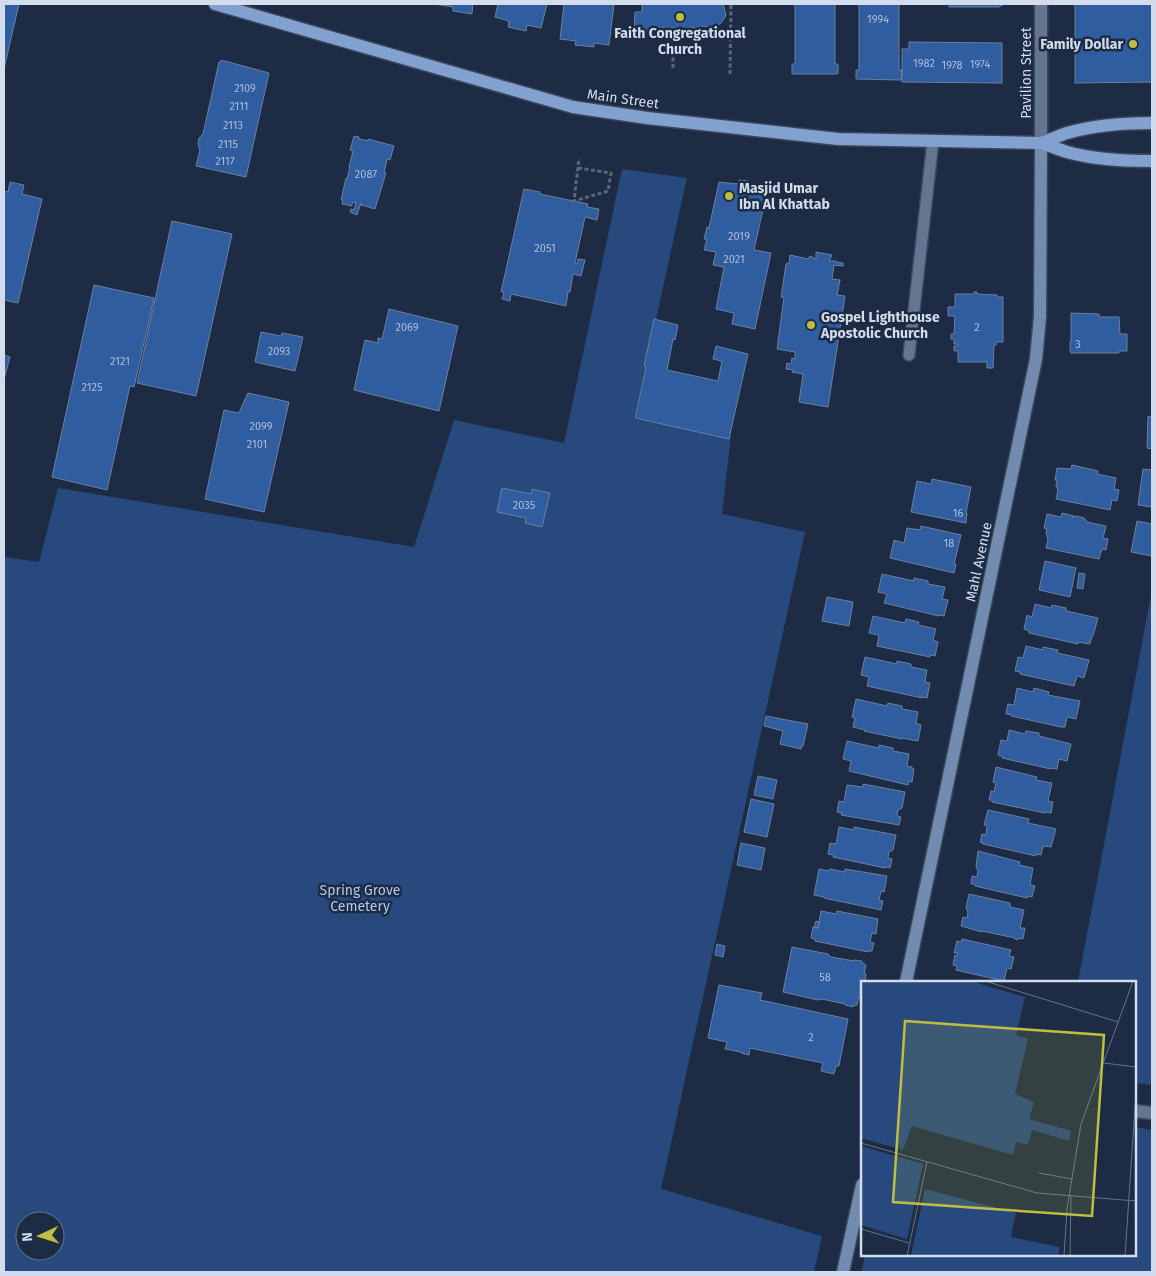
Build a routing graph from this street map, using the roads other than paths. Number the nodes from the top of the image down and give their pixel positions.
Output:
1 (215, 4) edge
2 (1040, 4) edge
3 (1152, 123) edge
4 (933, 141) junction
5 (1041, 143) junction
6 (1152, 161) edge
7 (909, 356) dead end
8 (906, 981) edge
9 (1136, 1110) edge
10 (1152, 1113) edge
11 (861, 1190) edge
12 (843, 1272) edge

1 - 4 main road, Main Street
2 - 5 street, Pavilion Street
3 - 5 main road, Main Street
4 - 5 main road, Main Street
4 - 7 lane
5 - 6 main road, Main Street
5 - 8 street, Mahl Avenue
9 - 10 street
11 - 12 street

